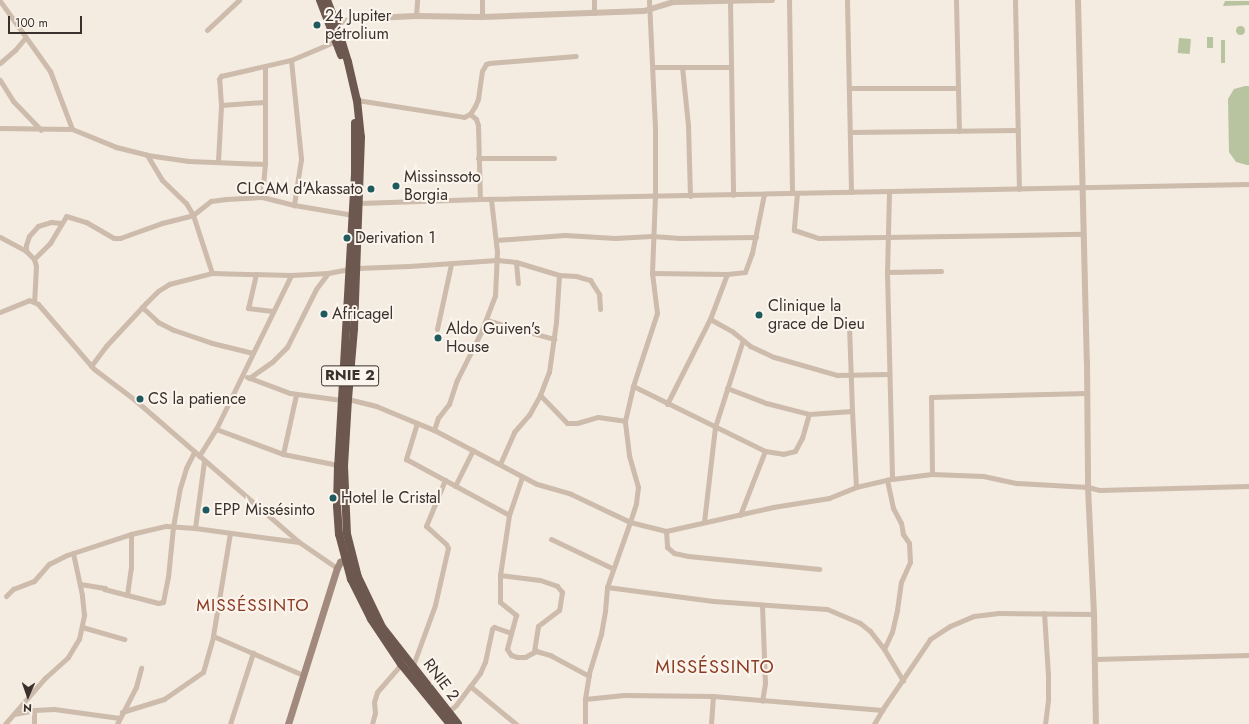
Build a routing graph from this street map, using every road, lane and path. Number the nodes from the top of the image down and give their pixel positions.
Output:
1 (239, 0) edge
2 (320, 0) edge
3 (327, 0) edge
4 (417, 0) edge
5 (482, 0) edge
6 (594, 0) edge
7 (649, 0) edge
8 (730, 0) edge
9 (772, 0) edge
10 (789, 0) edge
11 (847, 0) edge
12 (956, 0) edge
13 (1015, 0) edge
14 (1078, 0) edge
15 (0, 1) edge
16 (649, 10) junction
17 (594, 12) junction
18 (416, 16) junction
19 (482, 17) junction
20 (333, 23) junction
21 (207, 30) dead end
22 (25, 38) junction
23 (336, 41) junction
24 (576, 56) dead end
25 (291, 60) junction
26 (0, 63) edge
27 (265, 66) junction
28 (653, 67) junction
29 (682, 67) junction
30 (731, 67) junction
31 (0, 80) edge
32 (849, 88) junction
33 (958, 88) junction
34 (357, 100) junction
35 (264, 102) junction
36 (221, 105) junction
37 (470, 114) junction
38 (0, 128) edge
39 (72, 129) junction
40 (41, 130) junction
41 (1018, 130) junction
42 (959, 131) junction
43 (850, 132) junction
44 (148, 155) junction
45 (478, 158) junction
46 (554, 158) dead end
47 (218, 161) junction
48 (265, 164) junction
49 (1249, 184) edge
50 (1082, 187) junction
51 (1019, 189) junction
52 (851, 192) junction
53 (889, 192) junction
54 (795, 193) junction
55 (764, 194) junction
56 (733, 195) junction
57 (655, 196) junction
58 (690, 196) junction
59 (262, 197) junction
60 (480, 198) junction
61 (491, 199) junction
62 (359, 203) junction
63 (294, 205) junction
64 (193, 215) junction
65 (353, 215) junction
66 (61, 223) junction
67 (1083, 234) junction
68 (652, 236) junction
69 (887, 236) junction
70 (0, 237) edge
71 (756, 237) junction
72 (496, 240) junction
73 (26, 251) junction
74 (34, 260) junction
75 (497, 260) junction
76 (516, 262) junction
77 (451, 264) junction
78 (353, 269) junction
79 (941, 271) dead end
80 (887, 272) junction
81 (212, 273) junction
82 (328, 273) junction
83 (652, 273) junction
84 (256, 274) junction
85 (727, 274) junction
86 (290, 275) junction
87 (559, 275) junction
88 (518, 283) dead end
89 (34, 301) junction
90 (142, 307) junction
91 (600, 309) dead end
92 (273, 311) junction
93 (0, 312) edge
94 (710, 319) junction
95 (486, 320) junction
96 (849, 323) dead end
97 (437, 329) dead end
98 (554, 339) junction
99 (743, 340) junction
100 (253, 353) junction
101 (91, 366) junction
102 (889, 374) junction
103 (243, 375) junction
104 (851, 375) junction
105 (249, 378) junction
106 (633, 386) junction
107 (727, 388) junction
108 (1086, 393) junction
109 (296, 395) junction
110 (540, 395) junction
111 (345, 399) junction
112 (667, 404) junction
113 (852, 411) junction
114 (809, 414) junction
115 (626, 421) junction
116 (417, 423) junction
117 (715, 427) junction
118 (216, 428) junction
119 (434, 430) junction
120 (473, 450) junction
121 (765, 451) junction
122 (197, 454) junction
123 (283, 454) junction
124 (204, 461) junction
125 (500, 464) junction
126 (338, 465) junction
127 (932, 474) junction
128 (522, 477) junction
129 (889, 479) junction
130 (445, 480) junction
131 (455, 486) junction
132 (1249, 486) edge
133 (856, 487) junction
134 (1088, 487) junction
135 (510, 514) junction
136 (740, 515) junction
137 (630, 522) junction
138 (704, 522) junction
139 (174, 527) junction
140 (195, 528) junction
141 (666, 532) junction
142 (230, 533) junction
143 (131, 534) junction
144 (551, 539) dead end
145 (299, 542) junction
146 (73, 553) junction
147 (349, 558) junction
148 (337, 568) junction
149 (612, 568) junction
150 (819, 568) dead end
151 (500, 575) junction
152 (80, 584) junction
153 (607, 587) junction
154 (127, 595) junction
155 (6, 596) dead end
156 (762, 605) junction
157 (1044, 613) junction
158 (1094, 614) junction
159 (82, 627) junction
160 (511, 633) junction
161 (213, 636) junction
162 (124, 639) dead end
163 (884, 649) junction
164 (534, 652) junction
165 (253, 653) junction
166 (1249, 655) edge
167 (1094, 659) junction
168 (401, 664) junction
169 (413, 666) junction
170 (141, 668) dead end
171 (409, 674) junction
172 (303, 675) junction
173 (589, 676) junction
174 (902, 681) junction
175 (470, 686) junction
176 (713, 696) junction
177 (586, 699) junction
178 (762, 701) junction
179 (34, 710) junction
180 (882, 710) junction
181 (122, 712) junction
182 (448, 712) junction
183 (14, 714) junction
184 (119, 718) junction
185 (5, 724) edge
186 (34, 724) edge
187 (117, 724) edge
188 (230, 724) edge
189 (288, 724) edge
190 (372, 724) edge
191 (450, 724) edge
192 (458, 724) edge
193 (516, 724) edge
194 (585, 724) edge
195 (711, 724) edge
196 (874, 724) edge
197 (1045, 724) edge
198 (1096, 724) edge

1 - 21 street
2 - 20 highway, RNIE 2 / RNIE 2
3 - 20 highway, RNIE 2 / RNIE 2
4 - 18 street
5 - 19 street
6 - 17 street
7 - 16 street
8 - 9 street
8 - 16 street
8 - 30 street
10 - 54 street
11 - 32 street
12 - 33 street
13 - 41 street
14 - 50 street
15 - 22 street
16 - 17 street
16 - 28 street
17 - 19 street
18 - 19 street
18 - 20 street
20 - 23 highway, RNIE 2 / RNIE 2
20 - 34 highway, RNIE 2 / RNIE 2
22 - 26 street
22 - 39 street
23 - 25 street
23 - 65 highway, RNIE 2 / RNIE 2
24 - 37 street
25 - 27 street
25 - 63 street
27 - 35 street
27 - 36 street
28 - 29 street
28 - 57 street
29 - 30 street
29 - 58 street
30 - 56 street
31 - 40 street
32 - 33 street
32 - 43 street
33 - 42 street
34 - 37 street
34 - 62 highway, RNIE 2 / RNIE 2
35 - 36 street
35 - 48 street
36 - 47 street
37 - 45 street
38 - 40 street
39 - 40 street
39 - 44 street
41 - 42 street
41 - 51 street
42 - 43 street
43 - 52 street
44 - 47 street
44 - 64 street
45 - 46 street
45 - 60 street
47 - 48 street
48 - 59 street
49 - 50 street
50 - 51 street
50 - 67 street
51 - 53 street
52 - 53 street
52 - 54 street
53 - 69 street
54 - 55 street
54 - 69 street
55 - 56 street
55 - 71 street
56 - 58 street
57 - 58 street
57 - 61 street
57 - 68 street
59 - 63 street
59 - 64 street
60 - 61 street
60 - 62 street
61 - 72 street
62 - 78 highway, RNIE 2 / RNIE 2
63 - 65 street
64 - 66 street
64 - 81 street
65 - 78 highway, RNIE 2 / RNIE 2
66 - 73 street
66 - 74 street
67 - 69 street
67 - 108 street
68 - 71 street
68 - 72 street
68 - 83 street
69 - 80 street
70 - 73 street
71 - 85 street
72 - 75 street
73 - 74 street
74 - 89 street
75 - 76 street
75 - 77 street
75 - 95 street
76 - 87 street
76 - 88 street
77 - 78 street
77 - 97 street
78 - 82 street
78 - 111 highway, RNIE 2 / RNIE 2
79 - 80 street
80 - 102 street
81 - 84 street
81 - 90 street
82 - 86 street
82 - 105 street
83 - 85 street
83 - 106 street
84 - 86 street
84 - 92 street
85 - 94 street
86 - 92 street
87 - 91 street
87 - 98 street
89 - 93 street
89 - 101 street
90 - 100 street
90 - 101 street
92 - 100 street
94 - 99 street
94 - 112 street
95 - 98 street
95 - 119 street
96 - 104 street
98 - 110 street
99 - 104 street
99 - 107 street
100 - 103 street
101 - 122 street
102 - 104 street
102 - 129 street
103 - 105 street
103 - 118 street
104 - 113 street
105 - 109 street
106 - 112 street
106 - 115 street
107 - 114 street
107 - 117 street
108 - 127 street
108 - 134 street
109 - 111 street
109 - 123 street
110 - 115 street
110 - 125 street
111 - 116 street
111 - 126 highway, RNIE 2 / RNIE 2
111 - 147 highway, RNIE 2 / RNIE 2
112 - 117 street
113 - 114 street
113 - 133 street
114 - 121 street
115 - 137 street
116 - 119 street
116 - 130 street
117 - 121 street
117 - 138 street
118 - 122 street
118 - 123 street
119 - 120 street
120 - 125 street
120 - 131 street
121 - 136 street
122 - 124 street
122 - 139 street
123 - 126 street
124 - 140 street
124 - 145 street
125 - 128 street
126 - 147 highway, RNIE 2 / RNIE 2
127 - 129 street
127 - 134 street
128 - 135 street
128 - 137 street
129 - 133 street
129 - 163 street
130 - 131 street
130 - 169 street
131 - 135 street
132 - 134 street
133 - 136 street
134 - 158 street
135 - 151 street
136 - 138 street
137 - 141 street
137 - 149 street
138 - 141 street
139 - 140 street
139 - 143 street
139 - 154 street
140 - 142 street
141 - 150 street
142 - 145 street
142 - 161 street
143 - 146 street
143 - 154 street
144 - 149 street
145 - 148 street
146 - 152 street
146 - 155 street
147 - 148 main road
147 - 168 highway, RNIE 2 / RNIE 2
147 - 169 highway, RNIE 2 / RNIE 2
148 - 172 main road
149 - 153 street
151 - 160 street
151 - 164 street
152 - 154 street
152 - 159 street
153 - 156 street
153 - 173 street
156 - 163 street
156 - 178 street
157 - 158 street
157 - 174 street
157 - 197 street
158 - 167 street
159 - 162 street
159 - 183 street
160 - 164 street
160 - 175 street
161 - 165 street
161 - 181 street
163 - 174 street
164 - 173 street
165 - 172 street
165 - 188 street
166 - 167 street
167 - 198 street
168 - 171 highway, RNIE 2 / RNIE 2
168 - 190 street
169 - 171 street
169 - 182 highway, RNIE 2 / RNIE 2
170 - 181 street
171 - 191 highway, RNIE 2 / RNIE 2
172 - 189 main road
173 - 177 street
174 - 180 street
175 - 182 street
175 - 193 street
176 - 177 street
176 - 178 street
176 - 195 street
177 - 194 street
178 - 180 street
179 - 183 street
179 - 184 street
179 - 186 street
180 - 196 street
181 - 184 street
182 - 192 highway, RNIE 2 / RNIE 2
183 - 185 street
184 - 187 street

